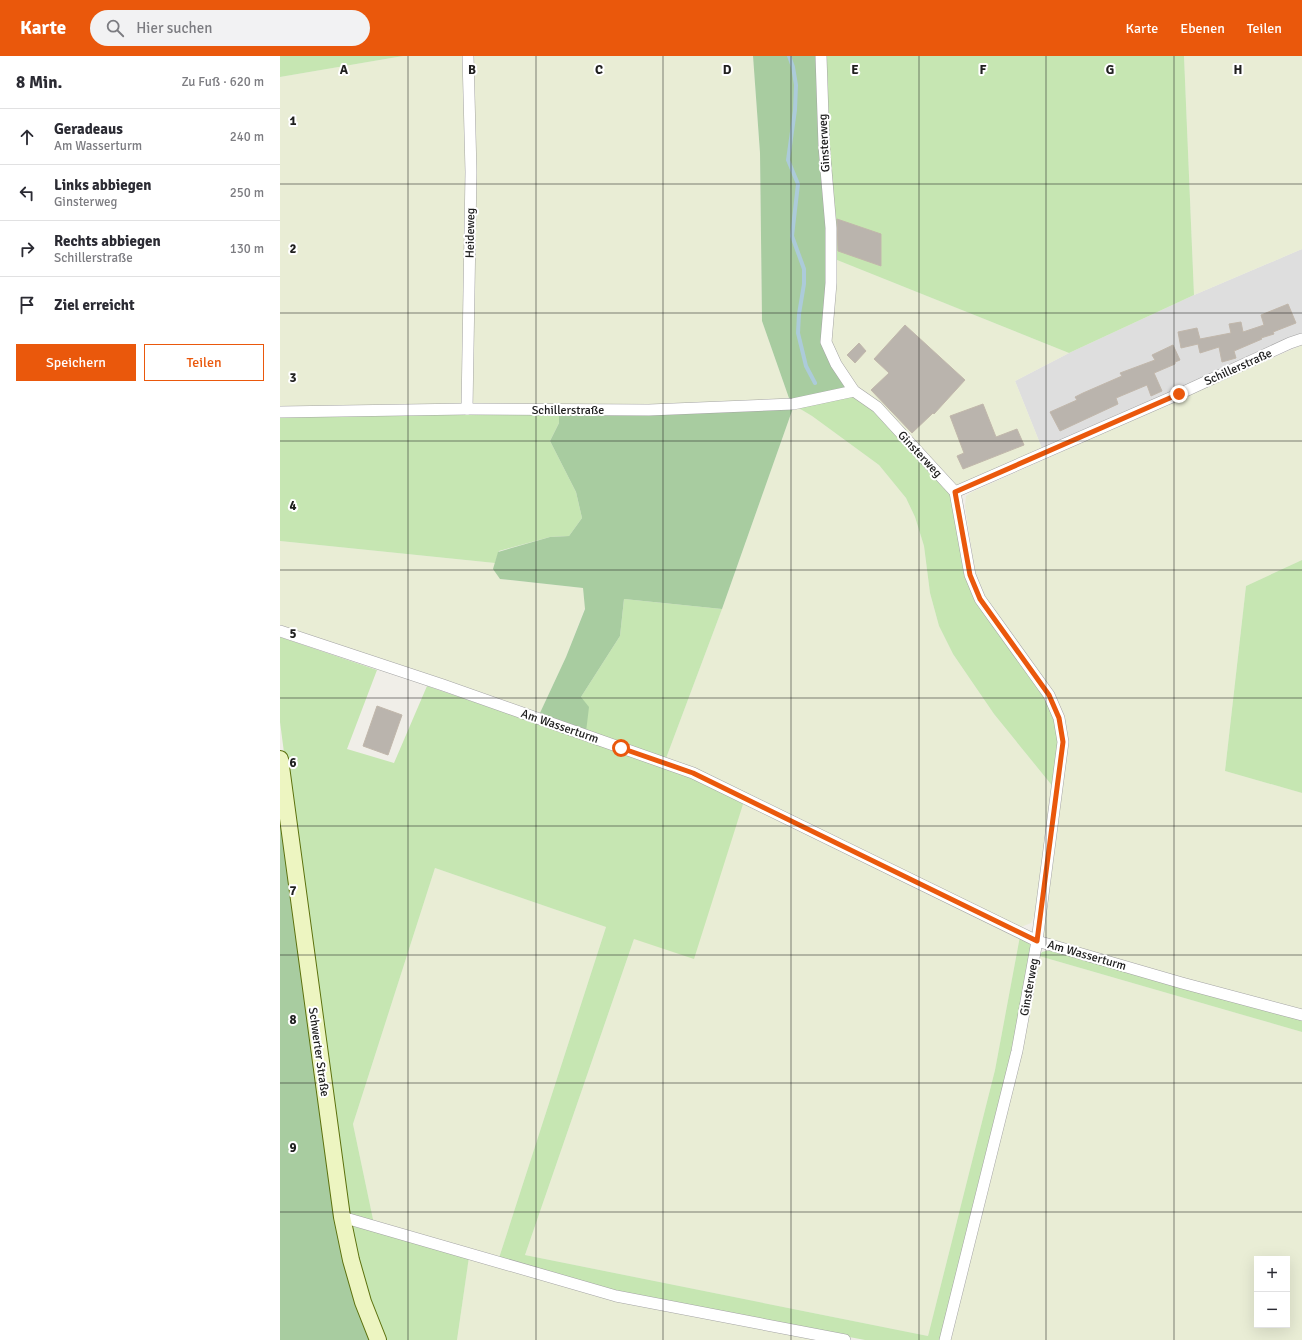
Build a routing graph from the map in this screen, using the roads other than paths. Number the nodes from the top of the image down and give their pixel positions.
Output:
1 (468, 56) edge
2 (821, 56) edge
3 (1302, 339) edge
4 (854, 391) junction
5 (467, 409) junction
6 (280, 412) edge
7 (955, 492) junction
8 (280, 631) edge
9 (280, 759) edge
10 (1037, 941) junction
11 (1302, 1015) edge
12 (342, 1217) junction
13 (378, 1340) edge
14 (845, 1340) edge
15 (945, 1340) edge

1 - 5 street, Heideweg
2 - 4 street, Ginsterweg
3 - 7 street, Schillerstraße
4 - 5 street, Schillerstraße
4 - 7 street, Ginsterweg
5 - 6 street, Schillerstraße
7 - 10 street, Ginsterweg
8 - 10 street, Am Wasserturm
9 - 12 main road, Schwerter Straße
10 - 11 street, Am Wasserturm
10 - 15 street, Ginsterweg
12 - 13 main road, Schwerter Straße
12 - 14 street

